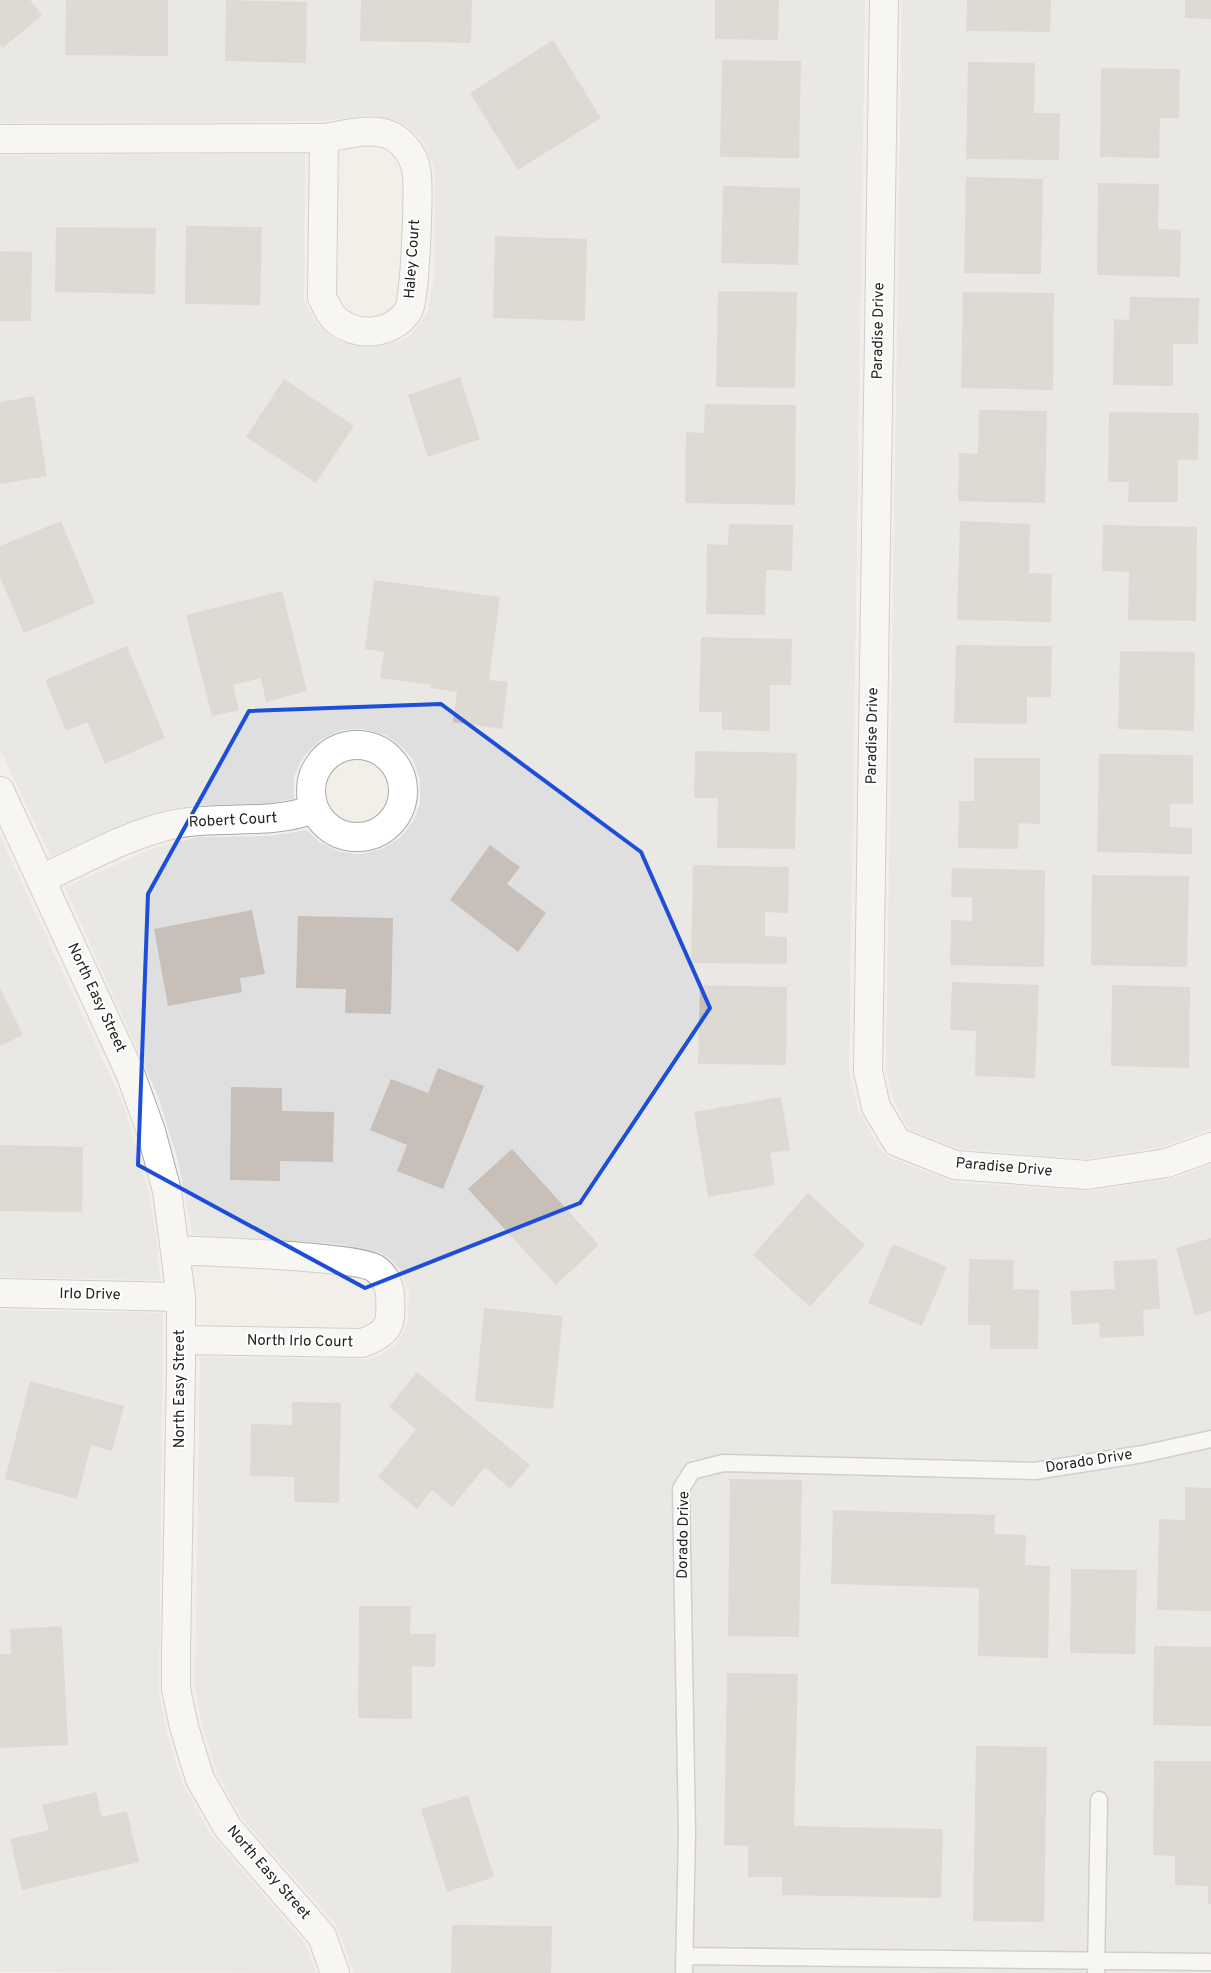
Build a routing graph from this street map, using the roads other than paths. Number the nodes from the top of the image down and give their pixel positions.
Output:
1 (884, 0) edge
2 (0, 138) edge
3 (324, 138) junction
4 (0, 792) edge
5 (314, 809) dead end
6 (41, 879) junction
7 (1211, 1147) edge
8 (176, 1250) junction
9 (0, 1293) edge
10 (181, 1296) junction
11 (181, 1340) junction
12 (1211, 1439) edge
13 (1099, 1800) dead end
14 (684, 1956) junction
15 (1211, 1962) edge
16 (1096, 1967) edge
17 (335, 1973) edge
18 (684, 1973) edge

1 - 7 street, Paradise Drive
2 - 3 street, Haley Court
3 - 3 street, Haley Court
4 - 6 street, North Easy Street
5 - 6 street, Robert Court
6 - 8 street, North Easy Street
8 - 10 street, North Easy Street
8 - 11 street, North Irlo Court
9 - 10 street, Irlo Drive
10 - 11 street, North Easy Street
11 - 17 street, North Easy Street
12 - 14 lane, Dorado Drive
13 - 16 lane
14 - 16 lane
14 - 18 lane, Dorado Drive
15 - 16 lane

